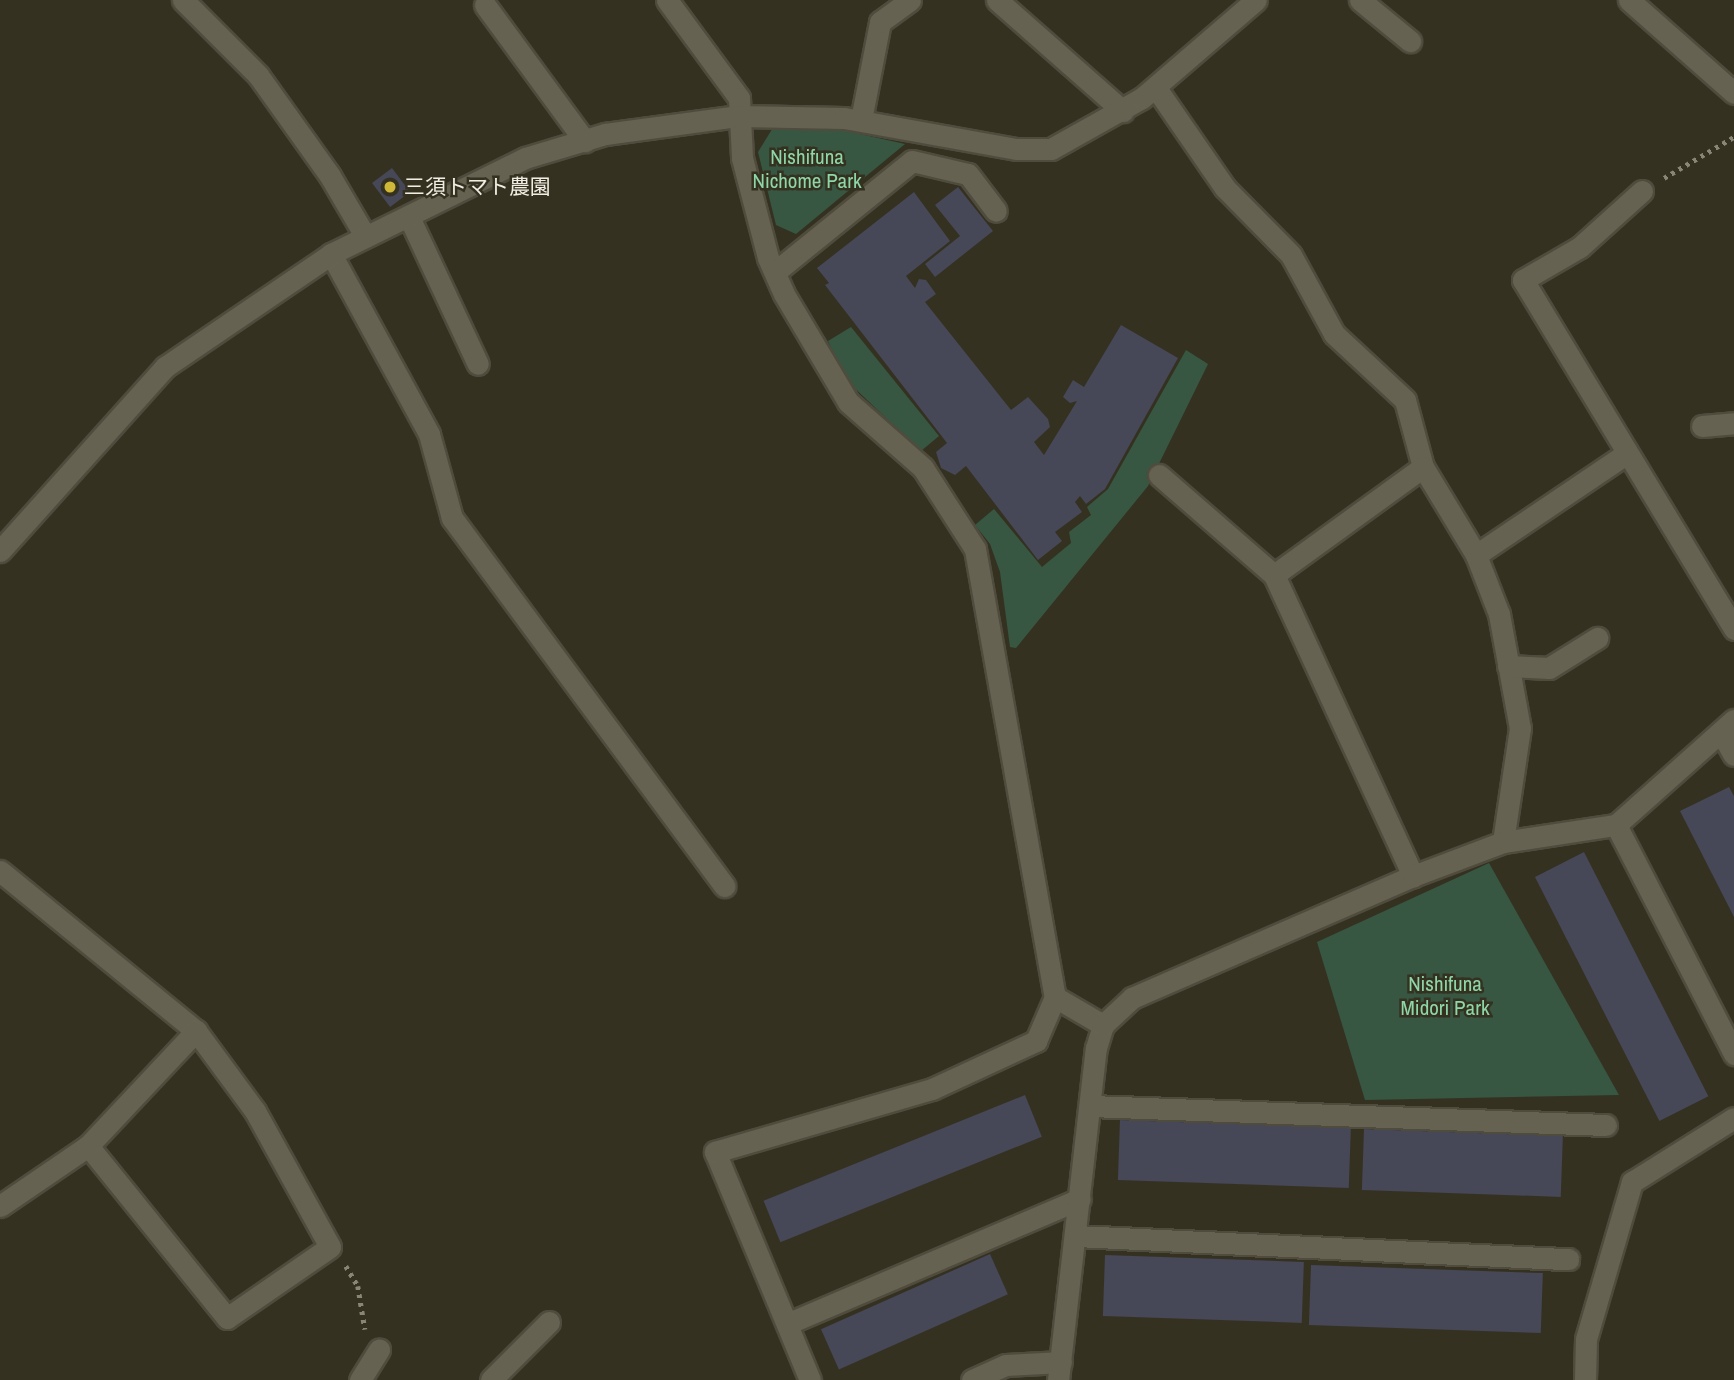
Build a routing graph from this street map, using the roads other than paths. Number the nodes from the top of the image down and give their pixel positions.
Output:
1 (183, 0) edge
2 (667, 0) edge
3 (910, 0) edge
4 (997, 0) edge
5 (1256, 0) edge
6 (1360, 0) edge
7 (1629, 0) edge
8 (485, 5) dead end
9 (1410, 40) dead end
10 (1156, 89) junction
11 (1734, 93) edge
12 (1123, 111) junction
13 (739, 116) junction
14 (861, 120) junction
15 (584, 141) junction
16 (1642, 191) road end
17 (996, 211) dead end
18 (410, 218) junction
19 (365, 236) junction
20 (331, 254) junction
21 (775, 272) junction
22 (478, 364) dead end
23 (1734, 423) edge
24 (1702, 426) dead end
25 (1627, 453) junction
26 (1423, 467) junction
27 (1159, 475) dead end
28 (0, 551) edge
29 (1476, 555) junction
30 (1274, 575) junction
31 (1734, 629) edge
32 (1597, 638) dead end
33 (1508, 666) junction
34 (1728, 726) edge
35 (1734, 755) edge
36 (1616, 825) junction
37 (1503, 842) junction
38 (0, 872) edge
39 (1413, 876) junction
40 (724, 886) dead end
41 (1055, 997) junction
42 (1103, 1025) junction
43 (196, 1031) junction
44 (1734, 1054) edge
45 (1090, 1106) junction
46 (1734, 1118) edge
47 (1606, 1125) dead end
48 (88, 1146) junction
49 (1080, 1199) junction
50 (0, 1206) edge
51 (1076, 1236) junction
52 (1568, 1259) dead end
53 (549, 1322) dead end
54 (789, 1323) junction
55 (379, 1350) road end
56 (1060, 1371) edge
57 (360, 1380) edge
58 (491, 1380) edge
59 (810, 1380) edge
60 (972, 1380) edge
61 (1585, 1380) edge

1 - 19 street
2 - 13 street
3 - 14 street
4 - 12 street
5 - 10 street
6 - 9 street
7 - 11 street
8 - 15 street
10 - 12 street
10 - 26 street
12 - 14 street
13 - 14 street
13 - 15 street
13 - 21 street
15 - 18 street
16 - 25 street
17 - 21 street
18 - 19 street
18 - 22 street
19 - 20 street
20 - 28 street
20 - 40 street
21 - 41 street
23 - 24 street
25 - 29 street
25 - 31 street
26 - 29 street
26 - 30 street
27 - 30 street
29 - 33 street
30 - 39 street
32 - 33 street
33 - 37 street
34 - 35 street
34 - 36 street
36 - 37 street
36 - 44 street
37 - 39 street
38 - 43 street
39 - 42 street
41 - 42 street
41 - 54 street
42 - 45 street
43 - 48 street
43 - 48 street
45 - 47 street
45 - 49 street
46 - 61 street
48 - 50 street
49 - 51 street
49 - 54 street
51 - 52 street
51 - 56 street
53 - 58 street
54 - 59 street
55 - 57 street
56 - 60 street

